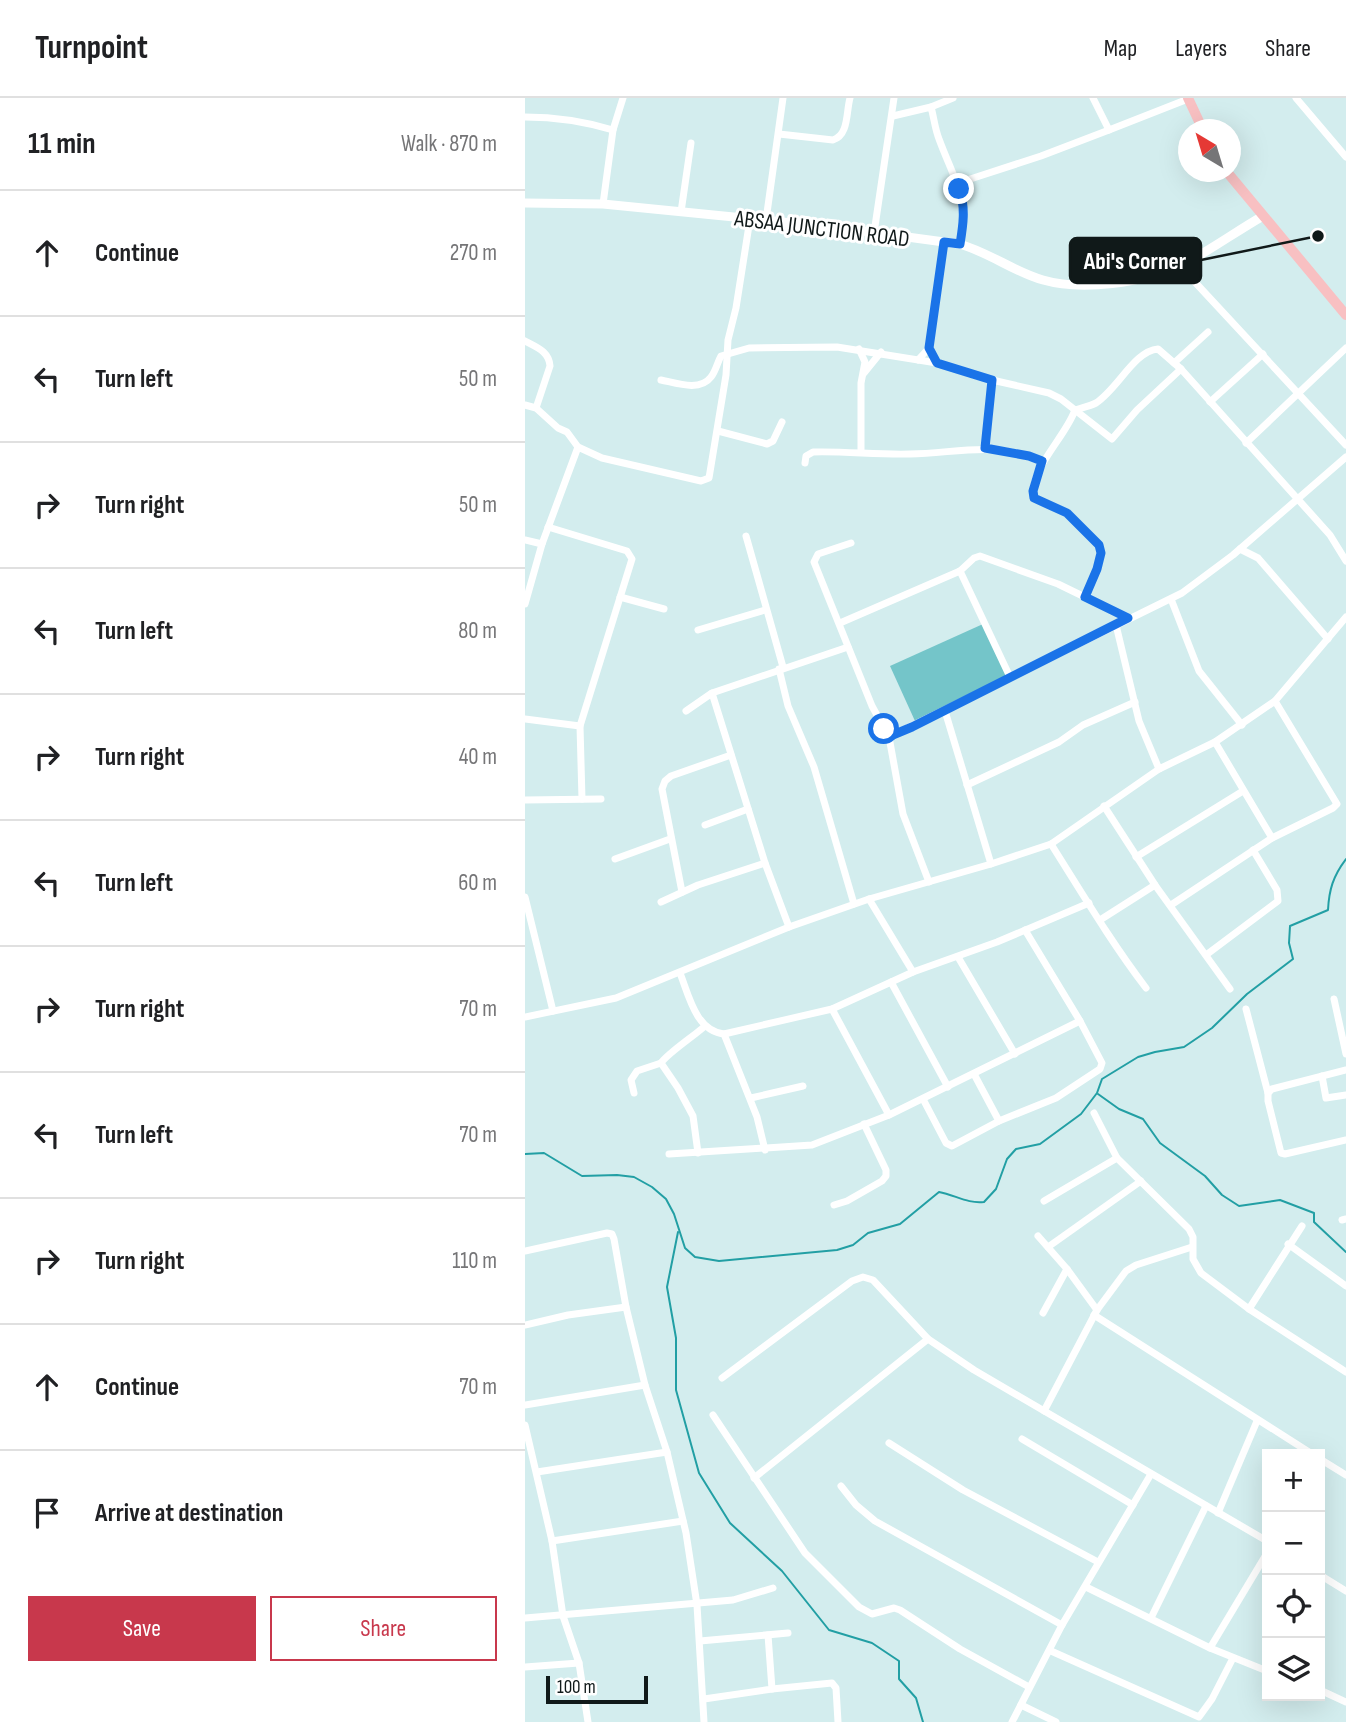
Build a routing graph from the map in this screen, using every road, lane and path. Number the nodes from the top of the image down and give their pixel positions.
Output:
1 (623, 98) edge
2 (783, 98) edge
3 (850, 98) edge
4 (894, 98) edge
5 (953, 98) edge
6 (1093, 98) edge
7 (1188, 99) edge
8 (1300, 100) edge
9 (931, 107) junction
10 (893, 116) junction
11 (525, 117) edge
12 (1198, 119) edge
13 (613, 130) junction
14 (1109, 130) junction
15 (779, 134) junction
16 (691, 143) dead end
17 (1346, 157) edge
18 (1235, 182) edge
19 (958, 183) junction
20 (525, 203) edge
21 (603, 204) junction
22 (681, 212) junction
23 (1263, 216) junction
24 (750, 219) junction
25 (766, 220) junction
26 (874, 233) junction
27 (944, 242) junction
28 (960, 244) junction
29 (1180, 266) junction
30 (1346, 315) edge
31 (1208, 332) dead end
32 (525, 341) edge
33 (929, 348) junction
34 (1346, 348) edge
35 (859, 349) junction
36 (881, 352) junction
37 (727, 354) junction
38 (1263, 354) junction
39 (918, 360) junction
40 (937, 363) junction
41 (1174, 363) junction
42 (1181, 369) junction
43 (864, 373) junction
44 (661, 380) dead end
45 (992, 380) junction
46 (1297, 393) junction
47 (1210, 402) junction
48 (525, 405) edge
49 (536, 408) junction
50 (1075, 410) junction
51 (782, 422) dead end
52 (718, 431) junction
53 (1247, 443) junction
54 (1346, 445) edge
55 (578, 447) junction
56 (985, 448) junction
57 (860, 452) junction
58 (1346, 457) edge
59 (1042, 461) junction
60 (804, 463) dead end
61 (1298, 500) junction
62 (548, 527) junction
63 (746, 536) dead end
64 (1255, 536) junction
65 (525, 540) edge
66 (851, 543) dead end
67 (542, 544) junction
68 (1240, 549) junction
69 (1258, 558) junction
70 (1346, 561) edge
71 (960, 571) junction
72 (526, 592) edge
73 (620, 597) junction
74 (1085, 597) junction
75 (1171, 599) junction
76 (525, 604) edge
77 (664, 609) dead end
78 (765, 610) junction
79 (1346, 617) edge
80 (1128, 618) junction
81 (839, 623) junction
82 (1116, 625) junction
83 (698, 630) dead end
84 (1328, 639) junction
85 (848, 647) junction
86 (781, 668) junction
87 (1010, 677) junction
88 (712, 693) junction
89 (1275, 701) junction
90 (1135, 702) junction
91 (686, 711) dead end
92 (945, 711) junction
93 (525, 719) edge
94 (1242, 725) junction
95 (580, 726) junction
96 (888, 737) junction
97 (1215, 742) junction
98 (731, 755) junction
99 (1159, 769) junction
100 (967, 785) junction
101 (1243, 791) junction
102 (582, 799) junction
103 (601, 799) dead end
104 (525, 800) edge
105 (1104, 806) junction
106 (748, 809) junction
107 (705, 825) dead end
108 (1272, 838) junction
109 (670, 839) junction
110 (1051, 844) junction
111 (1253, 850) junction
112 (1136, 857) junction
113 (615, 859) dead end
114 (765, 863) junction
115 (991, 864) junction
116 (929, 882) junction
117 (1155, 885) junction
118 (682, 892) junction
119 (525, 897) edge
120 (869, 899) junction
121 (661, 902) dead end
122 (1089, 902) junction
123 (854, 904) junction
124 (1171, 905) junction
125 (1100, 920) junction
126 (789, 926) junction
127 (1025, 930) junction
128 (529, 935) edge
129 (1206, 955) junction
130 (958, 957) junction
131 (913, 972) junction
132 (680, 973) junction
133 (891, 982) junction
134 (1146, 988) dead end
135 (1230, 989) dead end
136 (1334, 999) dead end
137 (832, 1009) junction
138 (1247, 1009) dead end
139 (553, 1011) junction
140 (525, 1017) edge
141 (1080, 1021) junction
142 (1342, 1021) edge
143 (705, 1026) junction
144 (724, 1034) junction
145 (1014, 1054) junction
146 (1346, 1054) edge
147 (661, 1063) junction
148 (1346, 1070) edge
149 (974, 1074) junction
150 (1322, 1076) junction
151 (803, 1086) dead end
152 (948, 1087) junction
153 (634, 1093) dead end
154 (1268, 1093) junction
155 (1346, 1095) edge
156 (751, 1098) junction
157 (923, 1099) junction
158 (1094, 1113) dead end
159 (889, 1115) junction
160 (999, 1121) junction
161 (865, 1125) junction
162 (1346, 1140) edge
163 (765, 1150) junction
164 (698, 1153) junction
165 (669, 1154) dead end
166 (1117, 1158) junction
167 (1141, 1181) junction
168 (1044, 1200) dead end
169 (834, 1205) dead end
170 (1302, 1226) dead end
171 (1038, 1236) dead end
172 (1289, 1244) junction
173 (1048, 1247) junction
174 (1192, 1247) junction
175 (525, 1251) edge
176 (1067, 1269) junction
177 (1346, 1286) edge
178 (626, 1307) junction
179 (1249, 1309) junction
180 (1043, 1313) dead end
181 (1096, 1313) junction
182 (525, 1325) edge
183 (928, 1339) junction
184 (1346, 1373) edge
185 (722, 1378) dead end
186 (645, 1385) junction
187 (525, 1405) edge
188 (1044, 1411) junction
189 (713, 1415) dead end
190 (1258, 1421) junction
191 (525, 1425) edge
192 (1022, 1439) dead end
193 (889, 1443) dead end
194 (1304, 1449) edge
195 (667, 1452) junction
196 (1325, 1462) edge
197 (537, 1472) junction
198 (1151, 1474) junction
199 (1346, 1475) edge
200 (754, 1478) junction
201 (841, 1486) dead end
202 (1133, 1505) junction
203 (1206, 1506) junction
204 (1217, 1513) junction
205 (683, 1521) junction
206 (1262, 1538) edge
207 (552, 1541) junction
208 (1262, 1561) edge
209 (1098, 1562) junction
210 (1325, 1578) edge
211 (1086, 1587) junction
212 (773, 1588) dead end
213 (1346, 1591) edge
214 (697, 1605) junction
215 (563, 1616) junction
216 (525, 1618) edge
217 (1151, 1618) junction
218 (1062, 1625) junction
219 (788, 1633) dead end
220 (768, 1635) junction
221 (700, 1641) junction
222 (1210, 1648) junction
223 (1051, 1651) junction
224 (1233, 1658) junction
225 (579, 1663) junction
226 (525, 1667) edge
227 (1262, 1669) edge
228 (1029, 1687) junction
229 (772, 1689) junction
230 (1325, 1692) edge
231 (704, 1699) junction
232 (1346, 1702) edge
233 (1021, 1705) junction
234 (588, 1722) edge
235 (704, 1722) edge
236 (838, 1722) edge
237 (1012, 1722) edge
238 (1056, 1722) edge

1 - 13 street
2 - 15 street
3 - 15 street
4 - 10 street
5 - 9 street
6 - 14 street
7 - 12 main road
7 - 14 street
8 - 17 street
9 - 10 street
9 - 19 street
10 - 26 street
11 - 13 street
13 - 21 street
14 - 19 street
15 - 25 street
16 - 22 street
18 - 23 main road
19 - 28 street
20 - 21 street, ABSAA JUNCTION ROAD
21 - 22 street, ABSAA JUNCTION ROAD
22 - 24 street, ABSAA JUNCTION ROAD
23 - 29 street, ABSAA JUNCTION ROAD
23 - 30 main road
24 - 25 street, ABSAA JUNCTION ROAD
24 - 37 street
25 - 26 street, ABSAA JUNCTION ROAD
26 - 27 street, ABSAA JUNCTION ROAD
27 - 28 street, ABSAA JUNCTION ROAD
27 - 33 street
28 - 29 street, ABSAA JUNCTION ROAD
29 - 38 street
31 - 41 street
32 - 49 street
33 - 39 street
33 - 40 street
34 - 46 street
35 - 36 street
35 - 37 street
35 - 43 street
36 - 39 street
36 - 43 street
37 - 44 street
37 - 52 street
38 - 46 street
38 - 47 street
39 - 40 street
40 - 45 street
41 - 42 street
41 - 50 street
42 - 47 street
42 - 50 street
43 - 57 street
45 - 50 street
45 - 56 street
46 - 53 street
46 - 54 street
47 - 53 street
48 - 49 street
49 - 55 street
50 - 59 street
51 - 52 street
52 - 55 street
53 - 61 street
55 - 62 street
56 - 57 street
56 - 59 street
57 - 60 street
58 - 61 street
59 - 74 street
61 - 64 street
61 - 70 street
62 - 67 street
62 - 73 street
63 - 78 street
64 - 68 street
64 - 69 street
65 - 67 street
66 - 81 street
67 - 72 street
68 - 69 street
68 - 75 street
69 - 84 street
71 - 74 street
71 - 81 street
71 - 87 street
72 - 76 street
73 - 77 street
73 - 95 street
74 - 80 street
75 - 80 street
75 - 94 street
78 - 83 street
78 - 86 street
79 - 84 street
80 - 82 street
81 - 85 street
82 - 87 street
82 - 90 street
84 - 89 street
85 - 86 street
85 - 96 street
86 - 88 street
86 - 123 street
87 - 92 street
88 - 91 street
88 - 98 street
89 - 94 street
89 - 108 street
90 - 99 street
90 - 100 street
92 - 96 street
92 - 100 street
93 - 95 street
94 - 97 street
95 - 102 street
96 - 116 street
97 - 99 street
97 - 101 street
98 - 106 street
98 - 109 street
99 - 105 street
100 - 115 street
101 - 108 street
101 - 112 street
102 - 103 street
102 - 104 street
105 - 110 street
105 - 112 street
106 - 107 street
106 - 114 street
108 - 111 street
109 - 113 street
109 - 118 street
110 - 115 street
110 - 122 street
111 - 124 street
111 - 129 street
112 - 117 street
114 - 118 street
114 - 126 street
115 - 116 street
116 - 120 street
117 - 124 street
117 - 125 street
118 - 121 street
119 - 128 street
120 - 123 street
120 - 131 street
122 - 125 street
122 - 127 street
123 - 126 street
124 - 129 street
125 - 134 street
126 - 132 street
127 - 130 street
127 - 141 street
128 - 139 street
129 - 135 street
130 - 131 street
130 - 145 street
131 - 133 street
132 - 139 street
132 - 143 street
133 - 137 street
133 - 152 street
136 - 142 street
137 - 144 street
137 - 159 street
138 - 154 street
139 - 140 street
141 - 145 street
141 - 160 street
142 - 146 street
143 - 144 street
143 - 147 street
144 - 156 street
145 - 149 street
147 - 153 street
147 - 164 street
148 - 150 street
149 - 152 street
149 - 160 street
150 - 154 street
150 - 155 street
151 - 156 street
152 - 157 street
154 - 162 street
156 - 163 street
157 - 159 street
157 - 160 street
158 - 166 street
159 - 161 street
161 - 163 street
161 - 169 street
163 - 164 street
164 - 165 street
166 - 167 street
166 - 168 street
167 - 173 street
167 - 174 street
170 - 172 street
171 - 173 street
172 - 177 street
172 - 179 street
173 - 176 street
174 - 179 street
174 - 181 street
175 - 178 street
176 - 180 street
176 - 181 street
178 - 182 street
178 - 186 street
179 - 184 street
181 - 188 street
181 - 190 street
183 - 185 street
183 - 188 street
183 - 200 street
186 - 187 street
186 - 195 street
188 - 198 street
189 - 200 street
190 - 194 street
190 - 204 street
191 - 197 street
192 - 202 street
193 - 209 street
195 - 197 street
195 - 205 street
196 - 199 street
197 - 207 street
198 - 202 street
198 - 203 street
200 - 228 street
201 - 218 street
202 - 209 street
203 - 204 street
203 - 217 street
204 - 206 street
205 - 207 street
205 - 214 street
207 - 215 street
208 - 222 street
209 - 211 street
210 - 213 street
211 - 217 street
211 - 218 street
212 - 214 street
214 - 215 street
214 - 221 street
215 - 216 street
215 - 225 street
217 - 222 street
218 - 223 street
219 - 220 street
220 - 221 street
220 - 229 street
221 - 231 street
222 - 224 street
223 - 224 street
223 - 228 street
224 - 227 street
225 - 226 street
225 - 234 street
228 - 233 street
229 - 231 street
229 - 236 street
230 - 232 street
231 - 235 street
233 - 237 street
233 - 238 street

